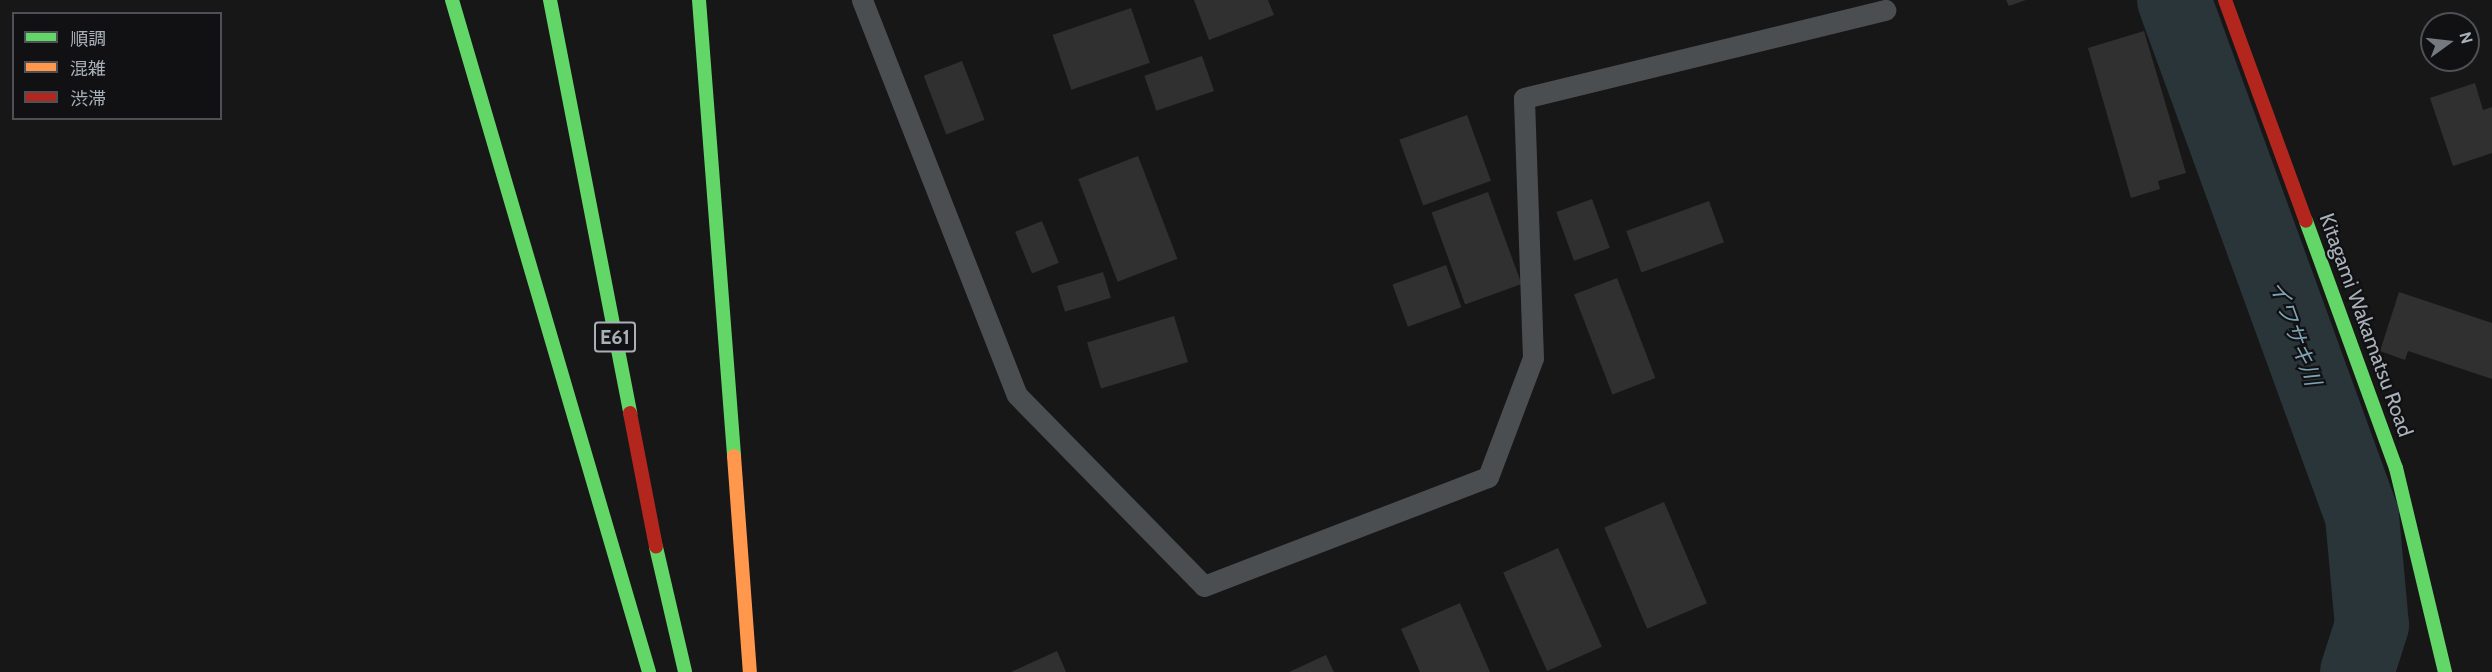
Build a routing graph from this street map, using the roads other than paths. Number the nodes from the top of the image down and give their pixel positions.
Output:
1 (452, 0) edge
2 (550, 0) edge
3 (699, 0) edge
4 (862, 0) edge
5 (2225, 0) edge
6 (1885, 10) dead end
7 (649, 672) edge
8 (685, 672) edge
9 (750, 672) edge
10 (2445, 672) edge

1 - 7 main road
2 - 8 main road, E61
3 - 9 main road
4 - 6 lane
5 - 10 main road, Kitagami Wakamatsu Road

